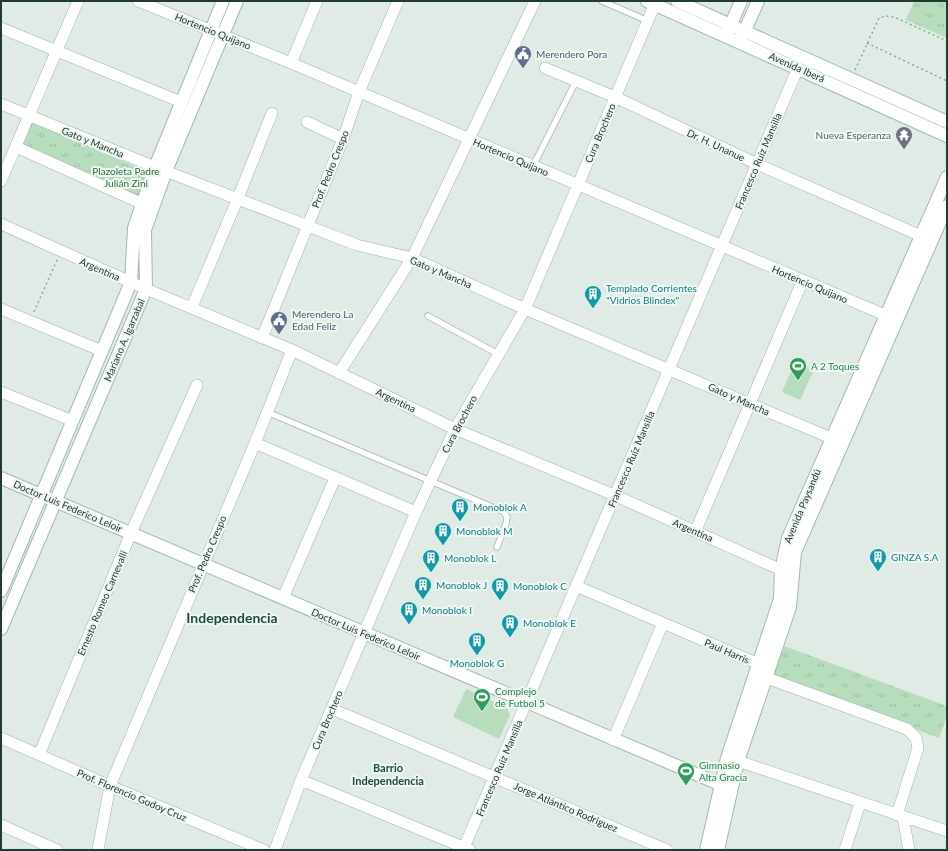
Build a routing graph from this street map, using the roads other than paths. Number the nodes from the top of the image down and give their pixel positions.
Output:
1 (78, 1) edge
2 (223, 1) edge
3 (237, 1) edge
4 (317, 1) edge
5 (398, 1) edge
6 (535, 1) edge
7 (602, 1) edge
8 (678, 1) edge
9 (741, 1) edge
10 (758, 1) edge
11 (143, 2) edge
12 (651, 3) edge
13 (648, 21) junction
14 (731, 24) junction
15 (1, 28) edge
16 (211, 30) junction
17 (745, 30) junction
18 (223, 35) junction
19 (726, 35) junction
20 (740, 42) junction
21 (56, 52) junction
22 (291, 63) junction
23 (545, 68) dead end
24 (798, 68) junction
25 (576, 81) junction
26 (359, 92) junction
27 (615, 97) junction
28 (181, 102) junction
29 (1, 104) edge
30 (272, 113) dead end
31 (29, 116) junction
32 (307, 122) dead end
33 (947, 122) edge
34 (947, 136) edge
35 (343, 138) junction
36 (469, 140) junction
37 (16, 147) junction
38 (757, 164) junction
39 (533, 166) junction
40 (155, 167) junction
41 (166, 171) junction
42 (947, 177) edge
43 (1, 181) edge
44 (578, 186) junction
45 (238, 198) junction
46 (143, 204) junction
47 (946, 209) edge
48 (1, 224) edge
49 (307, 226) junction
50 (926, 238) junction
51 (722, 246) junction
52 (412, 258) junction
53 (803, 280) junction
54 (131, 282) junction
55 (146, 289) junction
56 (192, 308) junction
57 (1, 309) edge
58 (525, 309) junction
59 (885, 315) junction
60 (428, 316) dead end
61 (262, 338) junction
62 (292, 350) junction
63 (102, 351) junction
64 (498, 354) junction
65 (670, 368) junction
66 (339, 373) junction
67 (197, 385) dead end
68 (1, 392) edge
69 (751, 405) junction
70 (268, 412) junction
71 (73, 422) junction
72 (455, 429) junction
73 (831, 438) junction
74 (255, 443) junction
75 (1, 478) edge
76 (335, 478) junction
77 (431, 480) junction
78 (41, 494) junction
79 (614, 495) junction
80 (56, 500) junction
81 (416, 512) junction
82 (696, 530) junction
83 (131, 533) junction
84 (496, 546) dead end
85 (203, 563) junction
86 (5, 569) edge
87 (781, 570) junction
88 (792, 575) junction
89 (576, 586) junction
90 (1, 591) edge
91 (283, 598) junction
92 (663, 623) junction
93 (1, 629) edge
94 (365, 633) junction
95 (759, 664) junction
96 (767, 678) junction
97 (527, 702) junction
98 (332, 709) junction
99 (1, 738) edge
100 (613, 740) junction
101 (39, 755) junction
102 (738, 761) junction
103 (495, 778) junction
104 (301, 780) junction
105 (110, 786) junction
106 (725, 787) junction
107 (860, 803) junction
108 (900, 816) junction
109 (1, 825) edge
110 (947, 831) edge
111 (466, 849) edge
112 (57, 850) edge
113 (98, 850) edge
114 (264, 850) edge
115 (275, 850) edge
116 (667, 850) edge
117 (706, 850) edge
118 (718, 850) edge
119 (845, 850) edge
120 (909, 850) edge

1 - 21 street
2 - 16 main road, Mariano A. Igarzabal
3 - 18 main road, Mariano A. Igarzabal
4 - 22 street
5 - 26 street, Prof. Pedro Crespo
6 - 36 street
7 - 13 lane
8 - 14 main road, Avenida Iberá
9 - 14 main road
10 - 17 main road
11 - 16 street, Hortencio Quijano
12 - 13 street, Cura Brochero
12 - 19 main road, Avenida Iberá
13 - 27 street, Cura Brochero
14 - 17 main road, Avenida Iberá
14 - 19 main road
15 - 21 street
16 - 18 street, Hortencio Quijano
16 - 28 main road, Mariano A. Igarzabal
17 - 20 main road
17 - 33 main road, Avenida Iberá
18 - 22 street, Hortencio Quijano
18 - 41 main road, Mariano A. Igarzabal
19 - 20 main road, Avenida Iberá
20 - 24 main road, Avenida Iberá
21 - 28 street
21 - 31 street
22 - 26 street, Hortencio Quijano
23 - 25 street, Dr. H. Unanue
24 - 34 main road, Avenida Iberá
24 - 38 street, Francesco Ruiz Mansilla
25 - 27 street, Dr. H. Unanue
25 - 39 lane
26 - 35 street, Prof. Pedro Crespo
26 - 36 street, Hortencio Quijano
27 - 38 street, Dr. H. Unanue
27 - 44 street, Cura Brochero
28 - 40 main road, Mariano A. Igarzabal
29 - 31 street, Gato y Mancha
30 - 45 street
31 - 37 street
31 - 40 street, Gato y Mancha
32 - 35 street
35 - 49 street, Prof. Pedro Crespo
36 - 39 street, Hortencio Quijano
36 - 52 street
37 - 43 street
37 - 46 street
38 - 50 street, Dr. H. Unanue
38 - 51 street, Francesco Ruiz Mansilla
39 - 44 street, Hortencio Quijano
40 - 41 street, Gato y Mancha
40 - 46 main road, Mariano A. Igarzabal
41 - 45 street, Gato y Mancha
41 - 55 main road, Mariano A. Igarzabal
42 - 50 main road, Avenida Paysandú
44 - 51 street, Hortencio Quijano
44 - 58 street, Cura Brochero
45 - 49 street, Gato y Mancha
45 - 56 street
46 - 54 main road, Mariano A. Igarzabal
47 - 50 main road, Avenida Paysandú
48 - 54 street, Argentina
49 - 52 street, Gato y Mancha
49 - 61 street, Prof. Pedro Crespo
50 - 59 main road, Avenida Paysandú
50 - 88 main road, Avenida Paysandú
51 - 53 street, Hortencio Quijano
51 - 65 street, Francesco Ruiz Mansilla
52 - 58 street, Gato y Mancha
52 - 66 street
53 - 59 street, Hortencio Quijano
53 - 69 street
54 - 55 street, Argentina
54 - 63 main road, Mariano A. Igarzabal
55 - 56 street, Argentina
55 - 80 main road, Mariano A. Igarzabal
56 - 61 street, Argentina
57 - 63 street
58 - 64 street, Cura Brochero
58 - 65 street, Gato y Mancha
59 - 73 main road, Avenida Paysandú
60 - 64 lane
61 - 62 street, Argentina
62 - 66 street, Argentina
62 - 70 street, Prof. Pedro Crespo
63 - 71 main road, Mariano A. Igarzabal
64 - 72 street, Cura Brochero
65 - 69 street, Gato y Mancha
65 - 79 street, Francesco Ruiz Mansilla
66 - 72 street, Argentina
67 - 83 street, Ernesto Romeo Carnevalli
68 - 71 street
69 - 73 street, Gato y Mancha
69 - 82 street
70 - 74 street, Prof. Pedro Crespo
70 - 77 lane
71 - 78 main road, Mariano A. Igarzabal
72 - 77 street, Cura Brochero
72 - 79 street, Argentina
73 - 87 main road, Avenida Paysandú
74 - 76 street
74 - 85 street, Prof. Pedro Crespo
75 - 78 main road, Doctor Luis Federico Leloir
76 - 81 street
76 - 91 street
77 - 81 street, Cura Brochero
77 - 84 lane
78 - 80 main road, Doctor Luis Federico Leloir
78 - 86 main road, Mariano A. Igarzabal
79 - 82 street, Argentina
79 - 89 street, Francesco Ruiz Mansilla
80 - 83 main road, Doctor Luis Federico Leloir
80 - 93 main road, Mariano A. Igarzabal
81 - 94 street, Cura Brochero
82 - 87 street, Argentina
83 - 85 main road, Doctor Luis Federico Leloir
83 - 101 street, Ernesto Romeo Carnevalli
85 - 91 main road, Doctor Luis Federico Leloir
85 - 105 street, Prof. Pedro Crespo
86 - 90 main road, Mariano A. Igarzabal
87 - 88 street, Argentina
87 - 95 main road, Avenida Paysandú
88 - 96 main road, Avenida Paysandú
89 - 92 street, Paul Harris
89 - 97 street, Francesco Ruiz Mansilla
91 - 94 main road, Doctor Luis Federico Leloir
92 - 95 street, Paul Harris
92 - 100 street
94 - 97 main road, Doctor Luis Federico Leloir
94 - 98 street, Cura Brochero
95 - 96 street, Paul Harris
95 - 106 main road, Avenida Paysandú
96 - 102 main road, Avenida Paysandú
96 - 108 street
97 - 100 main road, Doctor Luis Federico Leloir
97 - 103 street, Francesco Ruiz Mansilla
98 - 103 street, Jorge Atlántico Rodriguez
98 - 104 street, Cura Brochero
99 - 101 street, Prof. Florencio Godoy Cruz
100 - 106 main road, Doctor Luis Federico Leloir
101 - 105 street, Prof. Florencio Godoy Cruz
102 - 106 main road, Avenida Paysandú
102 - 107 street
103 - 111 street, Francesco Ruiz Mansilla
103 - 116 street, Jorge Atlántico Rodriguez
104 - 111 street
104 - 115 street, Cura Brochero
105 - 113 street, Prof. Pedro Crespo
105 - 114 street, Prof. Florencio Godoy Cruz
106 - 117 main road, Avenida Paysandú
106 - 118 main road, Avenida Paysandú
107 - 108 street
107 - 119 street
108 - 110 street
108 - 120 street
109 - 112 street

